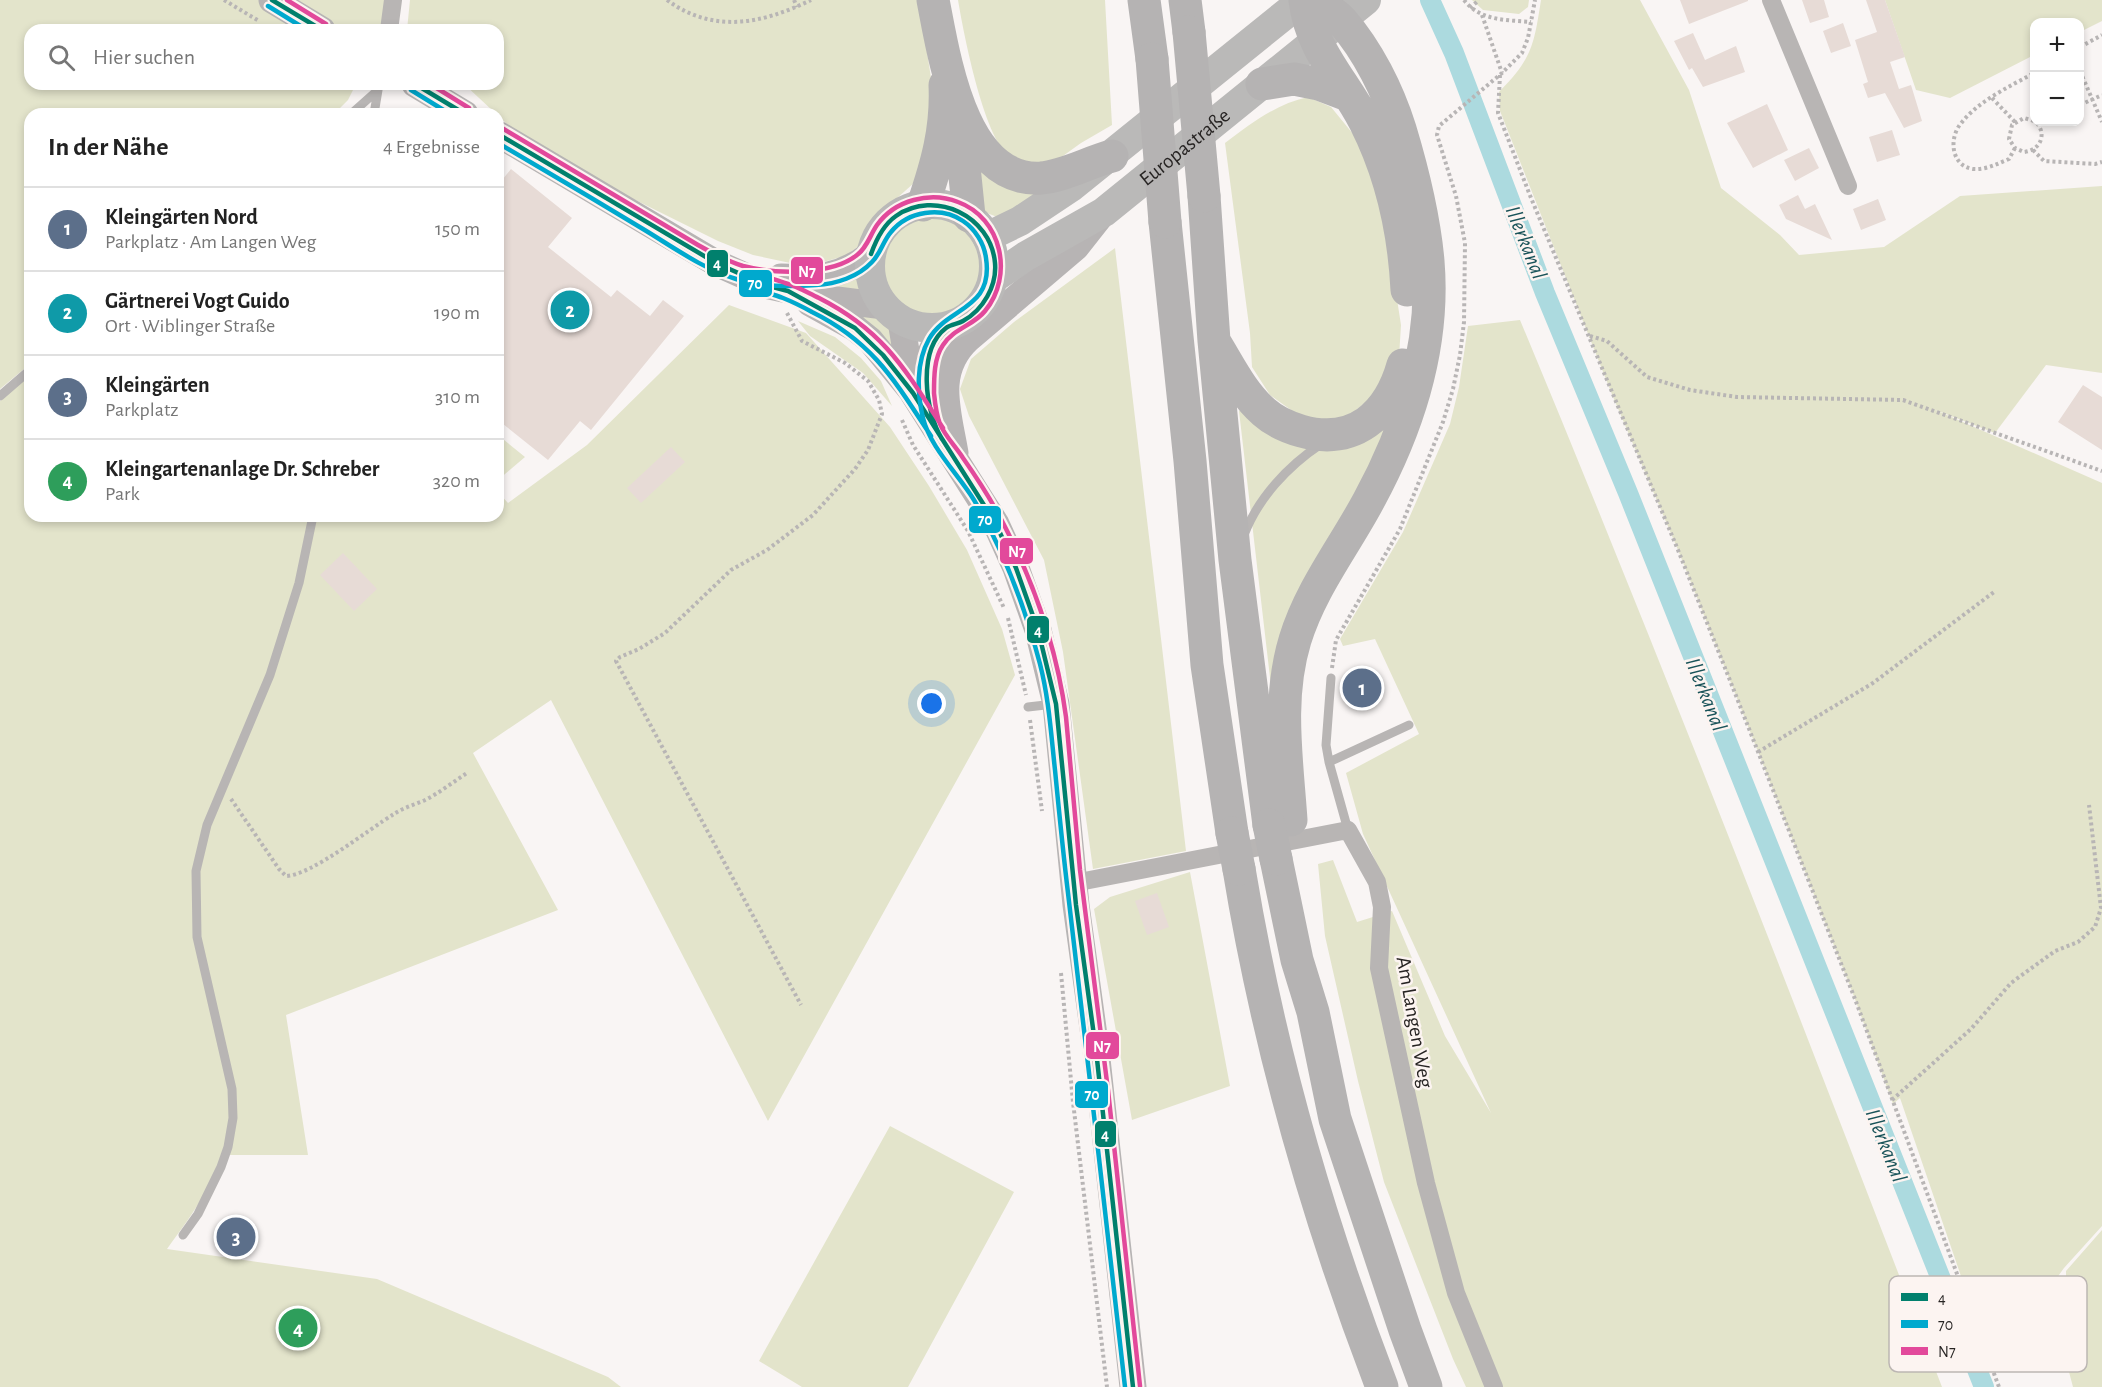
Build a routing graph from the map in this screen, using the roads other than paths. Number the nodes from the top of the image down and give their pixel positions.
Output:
1 (393, 0) edge
2 (933, 0) edge
3 (1144, 0) edge
4 (1185, 0) edge
5 (1305, 0) edge
6 (1771, 0) edge
7 (1353, 10) edge
8 (269, 12) edge
9 (304, 24) edge
10 (390, 24) edge
11 (1315, 41) junction
12 (943, 51) junction
13 (1262, 84) junction
14 (376, 90) edge
15 (378, 90) edge
16 (425, 90) edge
17 (1348, 95) junction
18 (958, 104) junction
19 (357, 108) edge
20 (375, 108) edge
21 (455, 108) edge
22 (504, 138) edge
23 (1112, 156) junction
24 (1848, 186) dead end
25 (923, 205) junction
26 (1104, 212) junction
27 (978, 226) junction
28 (871, 254) junction
29 (741, 274) junction
30 (994, 278) junction
31 (786, 307) junction
32 (893, 313) junction
33 (947, 327) junction
34 (1214, 340) junction
35 (24, 375) edge
36 (913, 393) junction
37 (0, 396) edge
38 (933, 427) junction
39 (1338, 434) junction
40 (956, 460) junction
41 (312, 522) edge
42 (1234, 560) junction
43 (1331, 678) dead end
44 (1056, 704) junction
45 (1028, 707) road end
46 (1409, 726) dead end
47 (1329, 762) junction
48 (1280, 823) junction
49 (1348, 830) junction
50 (1074, 883) junction
51 (183, 1235) dead end
52 (1132, 1387) edge
53 (1382, 1387) edge
54 (1426, 1387) edge
55 (1494, 1387) edge

1 - 10 street
2 - 12 highway
3 - 53 highway, bridge
4 - 34 highway, bridge
5 - 7 highway
5 - 11 highway
5 - 23 main road, Europastraße
6 - 24 street
7 - 11 main road, Europastraße
7 - 48 highway
8 - 9 main road
11 - 13 main road, Europastraße
11 - 17 highway
12 - 18 highway
12 - 25 highway
13 - 17 highway
13 - 26 main road, Europastraße
14 - 19 lane
15 - 20 lane
16 - 21 main road
17 - 39 highway
18 - 23 highway
18 - 27 highway
22 - 29 main road
23 - 27 main road, Europastraße
25 - 27 main road
25 - 28 main road
26 - 30 main road, Europastraße
26 - 40 main road
27 - 30 main road
28 - 29 main road
28 - 32 main road
29 - 31 main road
30 - 33 main road
31 - 32 main road
31 - 36 main road
32 - 33 main road
32 - 36 main road
33 - 38 main road
34 - 39 highway
34 - 42 highway
35 - 37 lane
36 - 38 main road
38 - 40 main road
39 - 42 lane
40 - 44 main road
41 - 51 lane
42 - 48 highway
43 - 47 lane
44 - 45 lane
44 - 50 main road
46 - 47 lane
47 - 49 lane
48 - 54 highway
49 - 50 street
49 - 55 street, Am Langen Weg
50 - 52 main road

